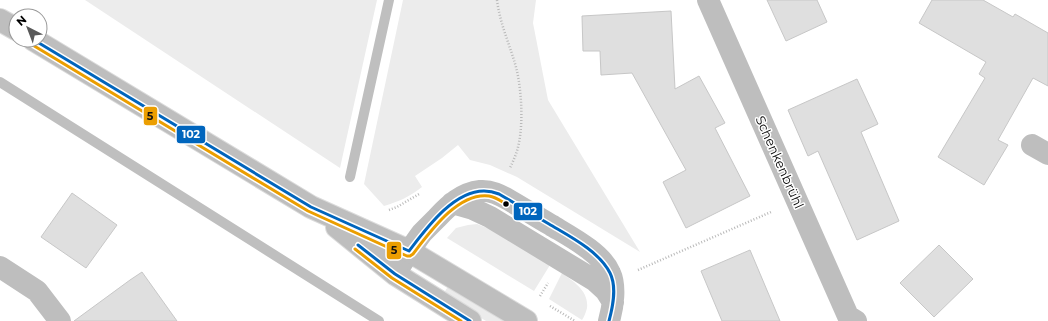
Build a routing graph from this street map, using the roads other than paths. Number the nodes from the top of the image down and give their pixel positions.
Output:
1 (708, 0) edge
2 (47, 48) edge
3 (311, 207) junction
4 (409, 252) junction
5 (0, 267) edge
6 (395, 274) junction
7 (611, 312) edge
8 (60, 321) edge
9 (470, 321) edge
10 (526, 321) edge
11 (856, 321) edge

1 - 11 main road, Schenkenbrühl
2 - 3 main road
3 - 4 main road
3 - 6 main road
4 - 6 main road
4 - 7 main road
4 - 10 main road
5 - 8 main road
6 - 9 main road

